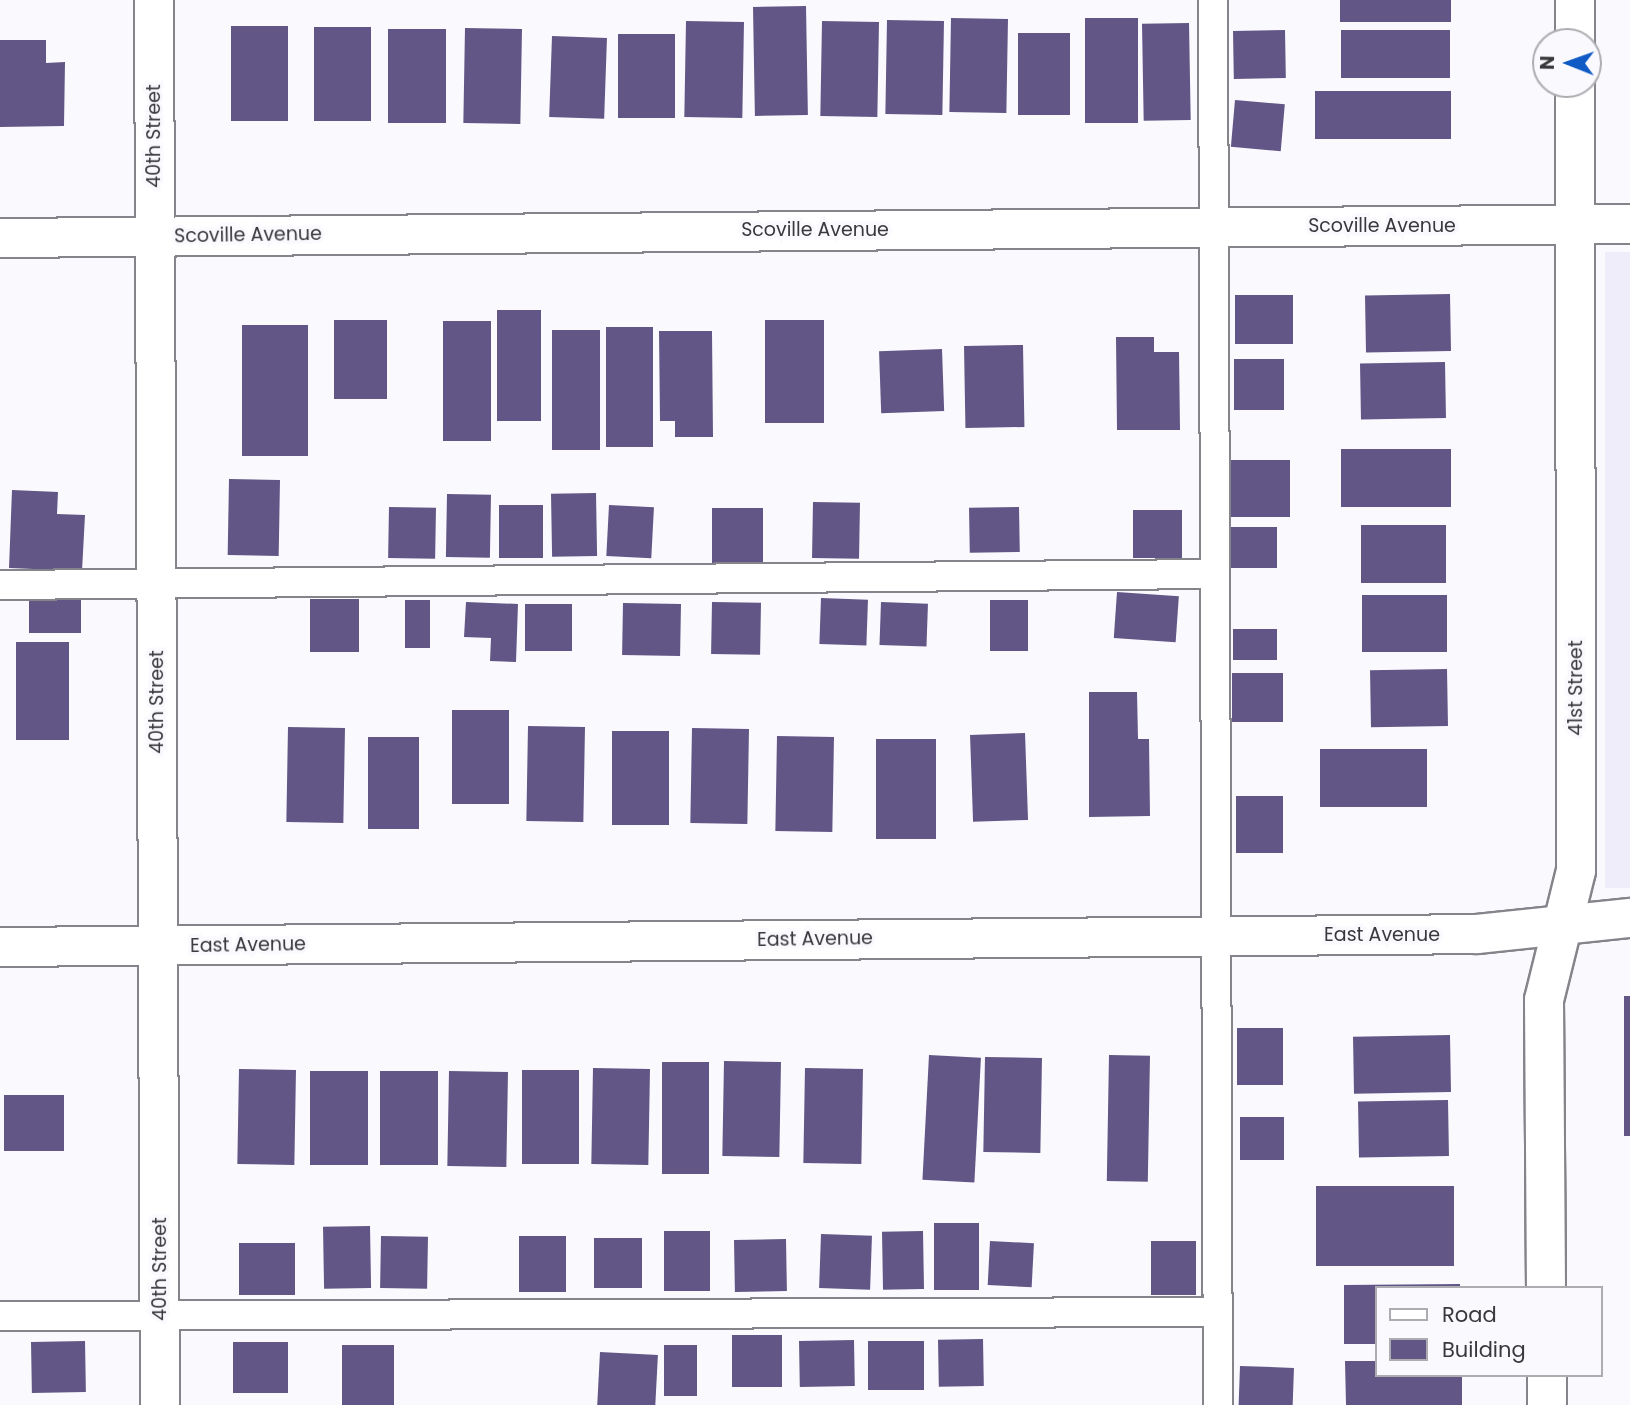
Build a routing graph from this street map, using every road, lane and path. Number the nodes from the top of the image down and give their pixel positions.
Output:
1 (154, 0) edge
2 (1213, 0) edge
3 (1575, 0) edge
4 (1575, 28) edge
5 (1575, 98) edge
6 (1576, 224) junction
7 (1630, 224) edge
8 (1214, 227) junction
9 (155, 236) junction
10 (0, 238) edge
11 (1215, 574) junction
12 (0, 585) edge
13 (157, 585) junction
14 (1630, 918) edge
15 (1563, 924) junction
16 (1217, 936) junction
17 (158, 946) junction
18 (0, 947) edge
19 (1546, 1286) edge
20 (1218, 1312) junction
21 (160, 1314) junction
22 (0, 1316) edge
23 (1546, 1377) edge
24 (160, 1405) edge
25 (1219, 1405) edge
26 (1547, 1405) edge

1 - 9 street, 40th Street
2 - 8 lane
3 - 4 street
5 - 6 street, 41st Street
6 - 7 street, Scoville Avenue
6 - 8 street, Scoville Avenue
6 - 15 street, 41st Street
8 - 9 street, Scoville Avenue
8 - 11 lane
9 - 10 street, Scoville Avenue
9 - 13 street, 40th Street
11 - 13 lane
11 - 16 lane
12 - 13 lane
13 - 17 street, 40th Street
14 - 15 street, East Avenue
15 - 16 street, East Avenue
15 - 19 street, 41st Street
16 - 17 street, East Avenue
16 - 20 lane
17 - 18 street, East Avenue
17 - 21 street, 40th Street
20 - 21 lane
20 - 25 lane
21 - 22 lane
21 - 24 street, 40th Street
23 - 26 street

